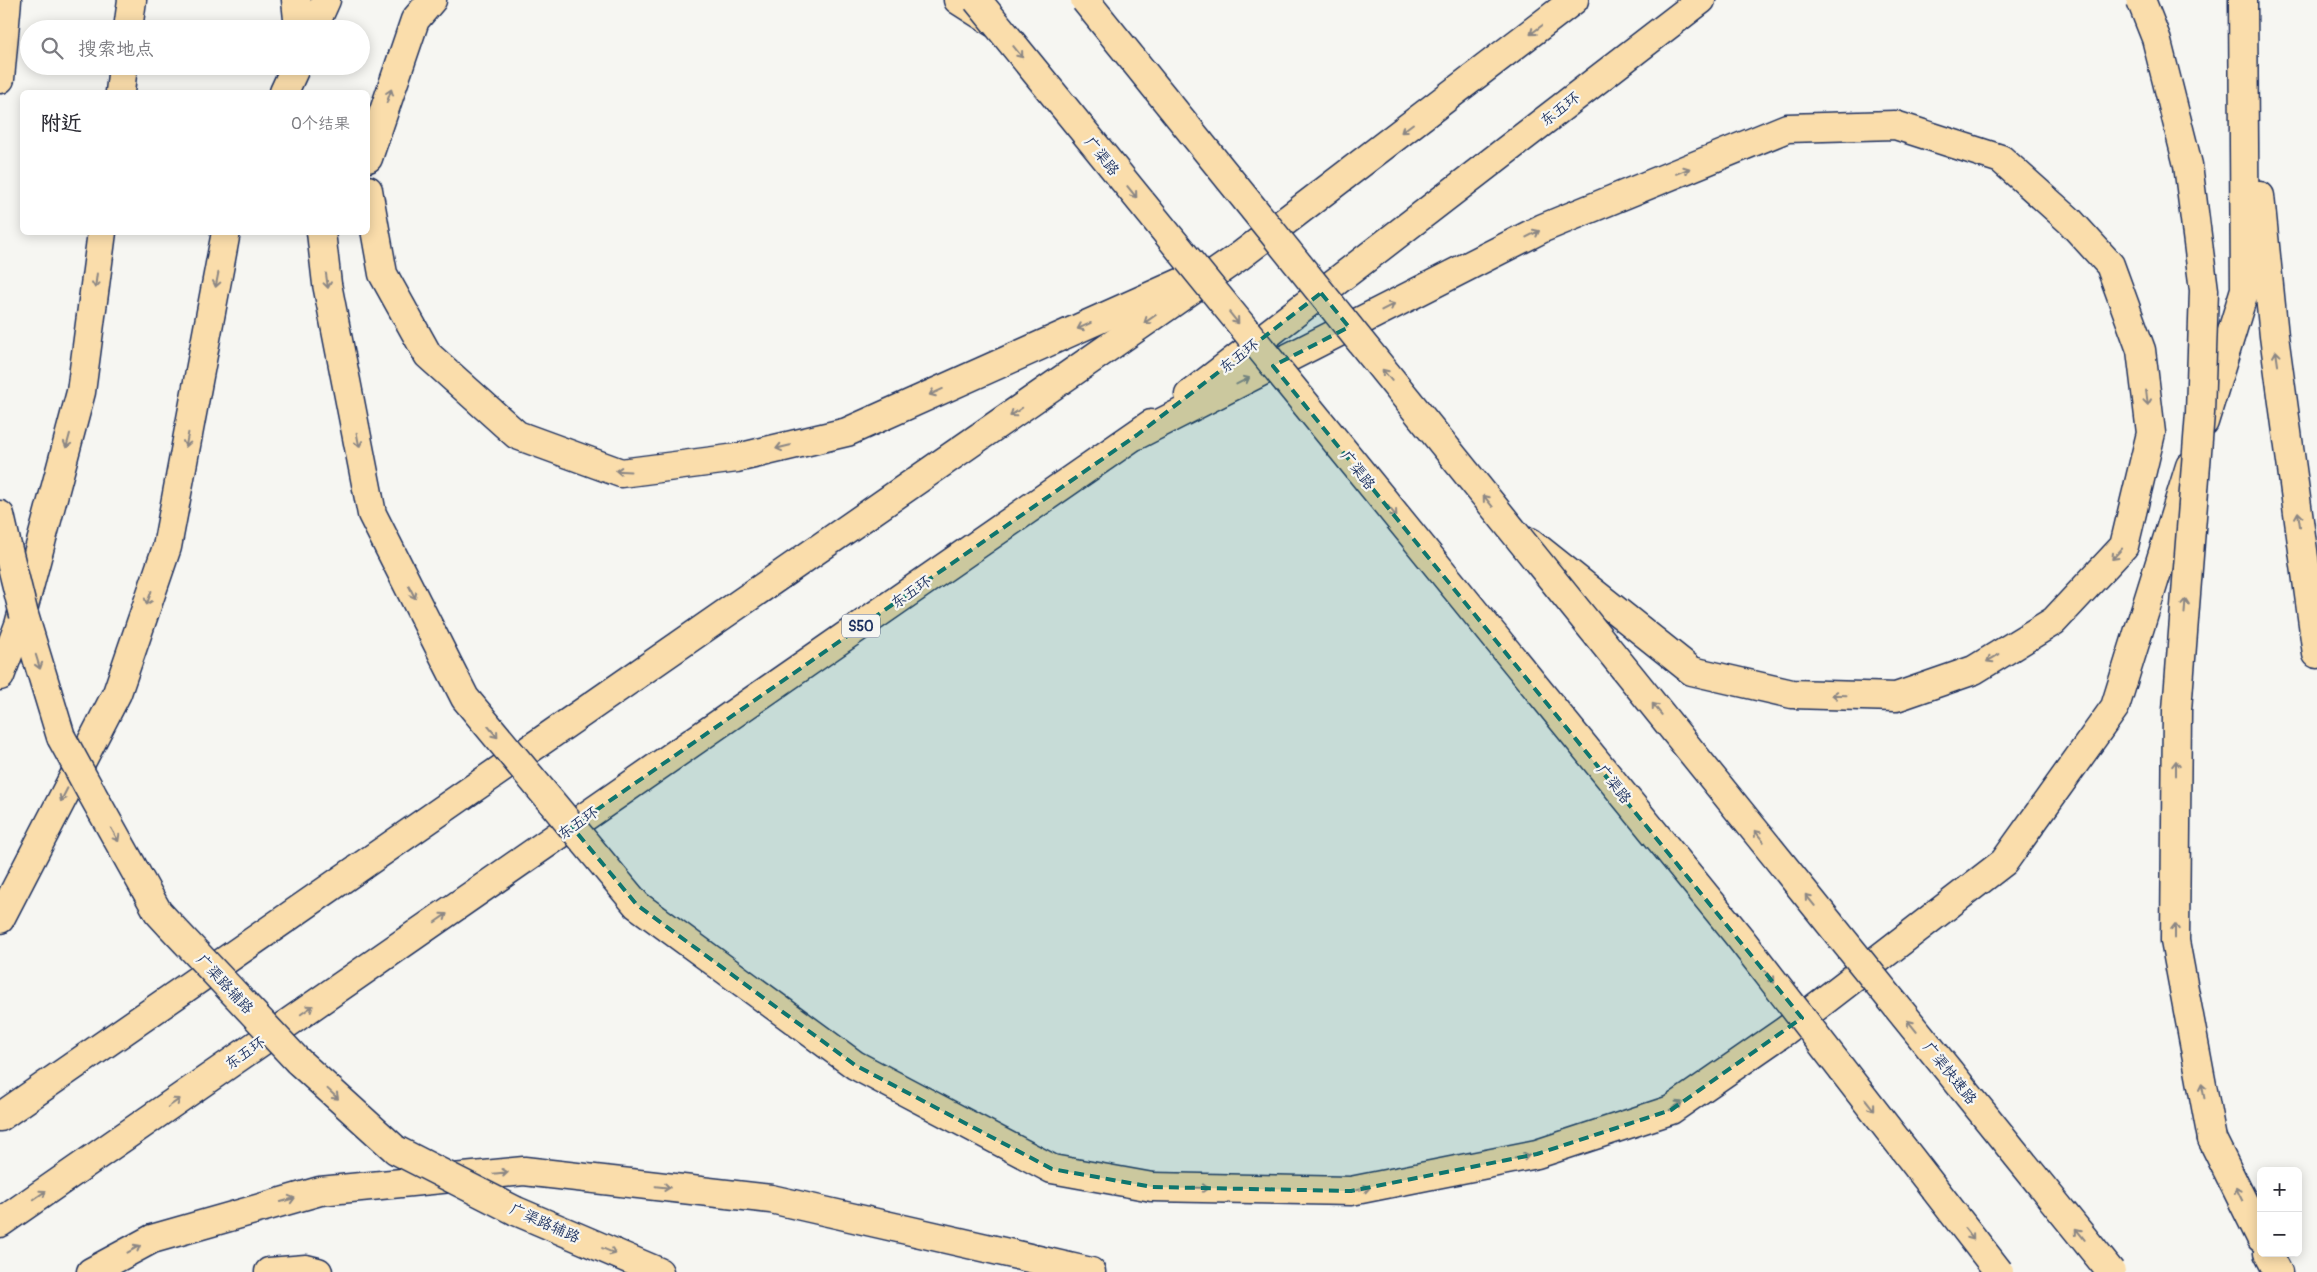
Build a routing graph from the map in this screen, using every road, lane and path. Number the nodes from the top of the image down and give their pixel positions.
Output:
1 (7, 0) edge
2 (132, 0) edge
3 (296, 0) edge
4 (326, 0) edge
5 (432, 0) edge
6 (958, 0) edge
7 (977, 0) edge
8 (1085, 0) edge
9 (1574, 0) edge
10 (1701, 0) edge
11 (2142, 0) edge
12 (2243, 13) edge
13 (129, 20) edge
14 (299, 20) edge
15 (317, 20) edge
16 (994, 23) junction
17 (122, 75) edge
18 (292, 75) edge
19 (305, 75) edge
20 (0, 79) edge
21 (120, 90) edge
22 (285, 90) edge
23 (306, 90) edge
24 (370, 152) edge
25 (370, 201) edge
26 (102, 235) edge
27 (225, 235) edge
28 (321, 235) edge
29 (1240, 256) junction
30 (1138, 435) junction
31 (0, 515) edge
32 (1507, 524) junction
33 (2317, 654) edge
34 (0, 676) edge
35 (0, 920) edge
36 (0, 1117) edge
37 (0, 1223) edge
38 (2257, 1230) edge
39 (2270, 1257) edge
40 (91, 1272) edge
41 (269, 1272) edge
42 (318, 1272) edge
43 (659, 1272) edge
44 (1091, 1272) edge
45 (1999, 1272) edge
46 (2111, 1272) edge
47 (2278, 1272) edge

1 - 20 main road
2 - 13 main road
3 - 14 main road
4 - 15 main road
24 -> 5 main road
6 - 16 main road
7 - 16 main road, 广渠路, bridge
32 -> 8 main road, bridge
9 -> 29 main road
10 - 30 main road, 东五环 / S50
38 -> 11 main road, bridge
28 -> 12 main road, bridge
33 -> 12 main road
16 -> 45 main road, 广渠路, bridge
17 - 21 main road
18 - 22 main road
19 - 23 main road
29 -> 25 main road
26 -> 34 main road
27 -> 35 main road
29 -> 36 main road
30 -> 32 main road, bridge
37 -> 30 main road, 东五环 / S50
31 -> 43 main road, 广渠路辅路, bridge
46 -> 32 main road, 广渠快速路, bridge
39 - 47 main road
40 -> 44 main road
41 - 42 main road

